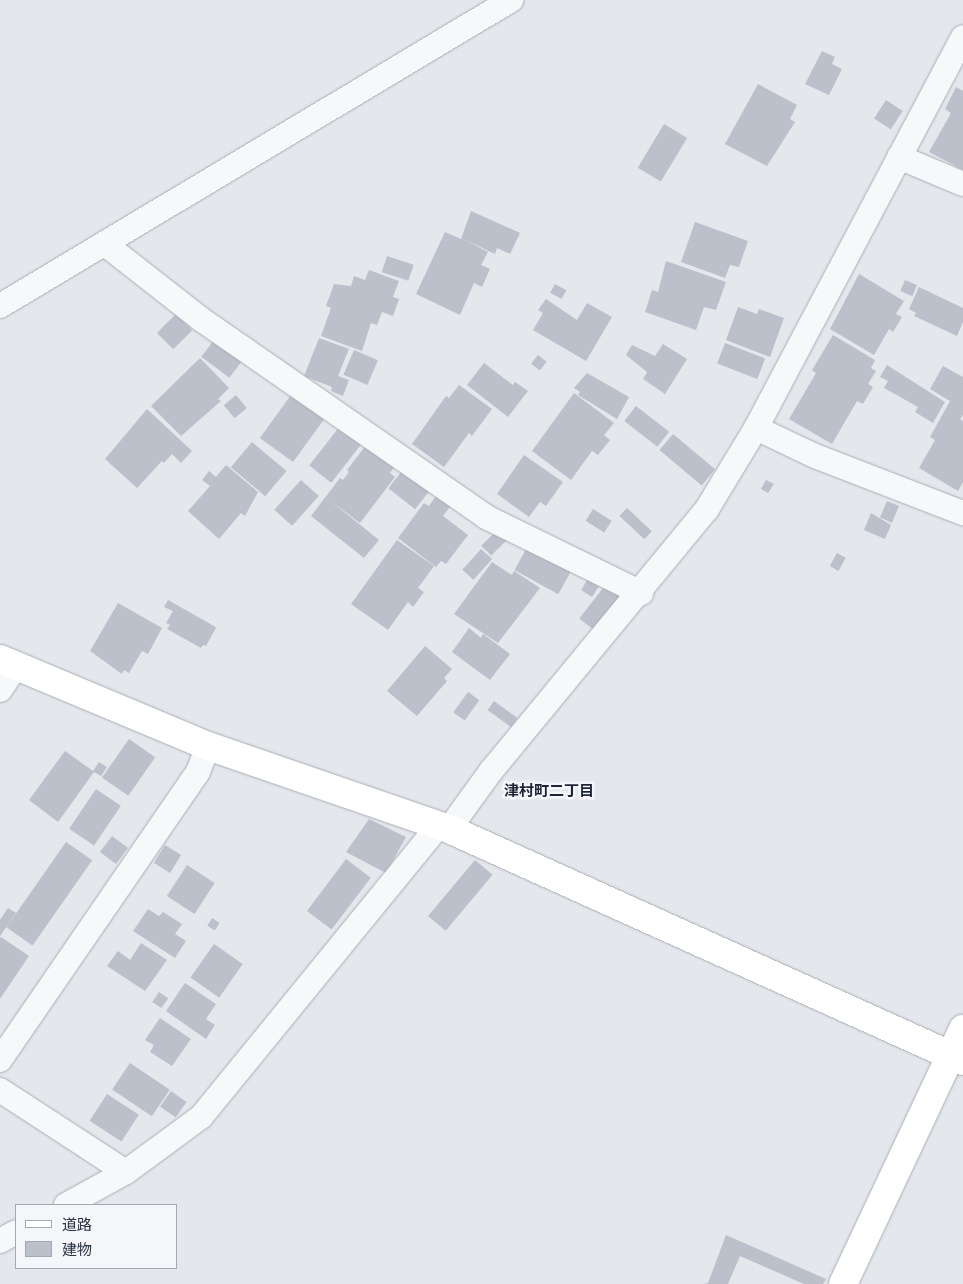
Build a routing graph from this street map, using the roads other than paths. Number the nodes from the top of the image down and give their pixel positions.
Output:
1 (511, 0) edge
2 (963, 37) edge
3 (899, 157) junction
4 (963, 184) edge
5 (105, 244) junction
6 (0, 306) edge
7 (756, 428) junction
8 (963, 514) edge
9 (640, 593) junction
10 (8, 663) edge
11 (0, 690) edge
12 (208, 746) junction
13 (444, 827) junction
14 (963, 1029) edge
15 (957, 1058) edge
16 (0, 1060) edge
17 (0, 1090) edge
18 (126, 1172) junction
19 (68, 1204) edge
20 (15, 1233) edge
21 (0, 1241) edge
22 (843, 1284) edge

1 - 5 street
2 - 3 street
3 - 4 street
3 - 7 street
5 - 6 street
5 - 9 street
7 - 8 street
7 - 9 street
9 - 13 street
10 - 11 street
10 - 12 street
12 - 13 street
12 - 16 street
13 - 15 street
13 - 18 street
14 - 15 street
15 - 22 street
17 - 18 street
18 - 19 street
20 - 21 street

